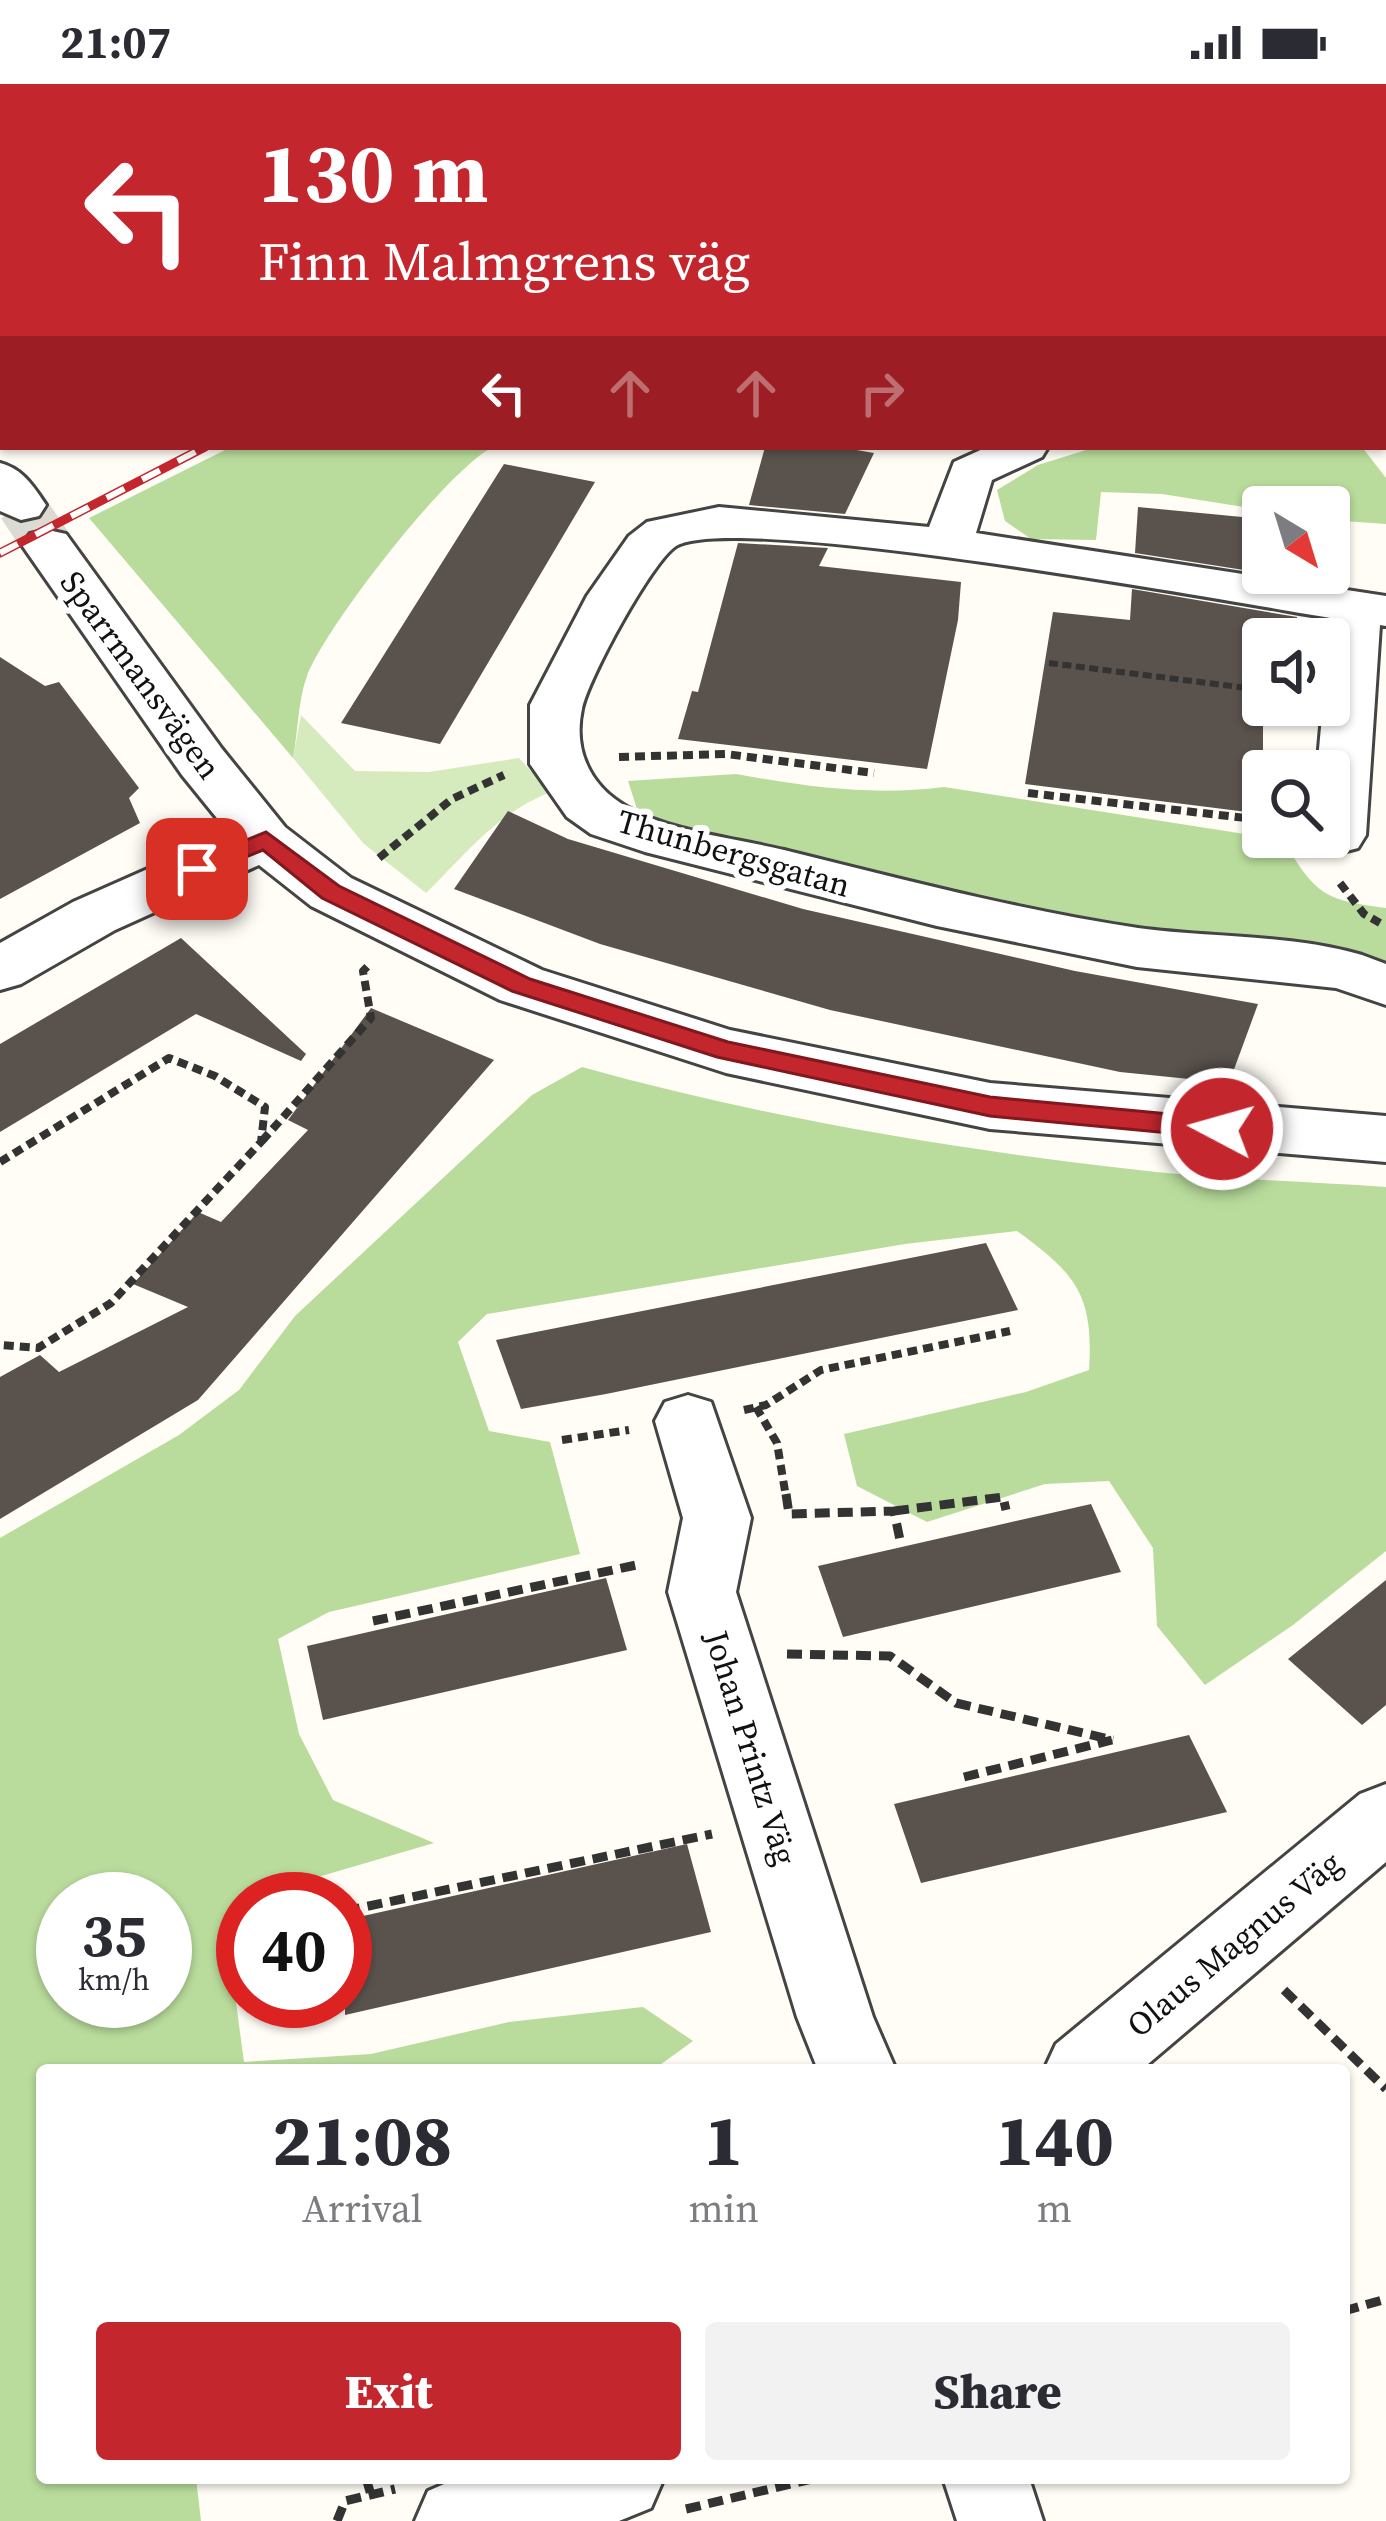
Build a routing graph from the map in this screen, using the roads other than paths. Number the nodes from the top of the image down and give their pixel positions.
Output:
1 (1011, 450) edge
2 (971, 459) edge
3 (23, 510) tunnel mouth
4 (948, 543) junction
5 (1371, 608) edge
6 (1350, 771) edge
7 (266, 840) junction
8 (0, 969) edge
9 (1386, 985) edge
10 (1386, 1139) edge
11 (656, 1426) road end
12 (1386, 1817) edge
13 (855, 2064) edge
14 (1090, 2064) edge
15 (988, 2484) edge
16 (652, 2494) edge
17 (432, 2504) edge
18 (1000, 2521) edge

1 - 2 street
2 - 4 street
3 - 7 street, Sparrmansvägen
4 - 5 street
4 - 9 street, Thunbergsgatan
5 - 6 street
7 - 8 street
7 - 10 street, Sparrmansvägen
11 - 13 street, Johan Printz Väg
12 - 14 street, Olaus Magnus Väg
15 - 18 street
16 - 17 street

